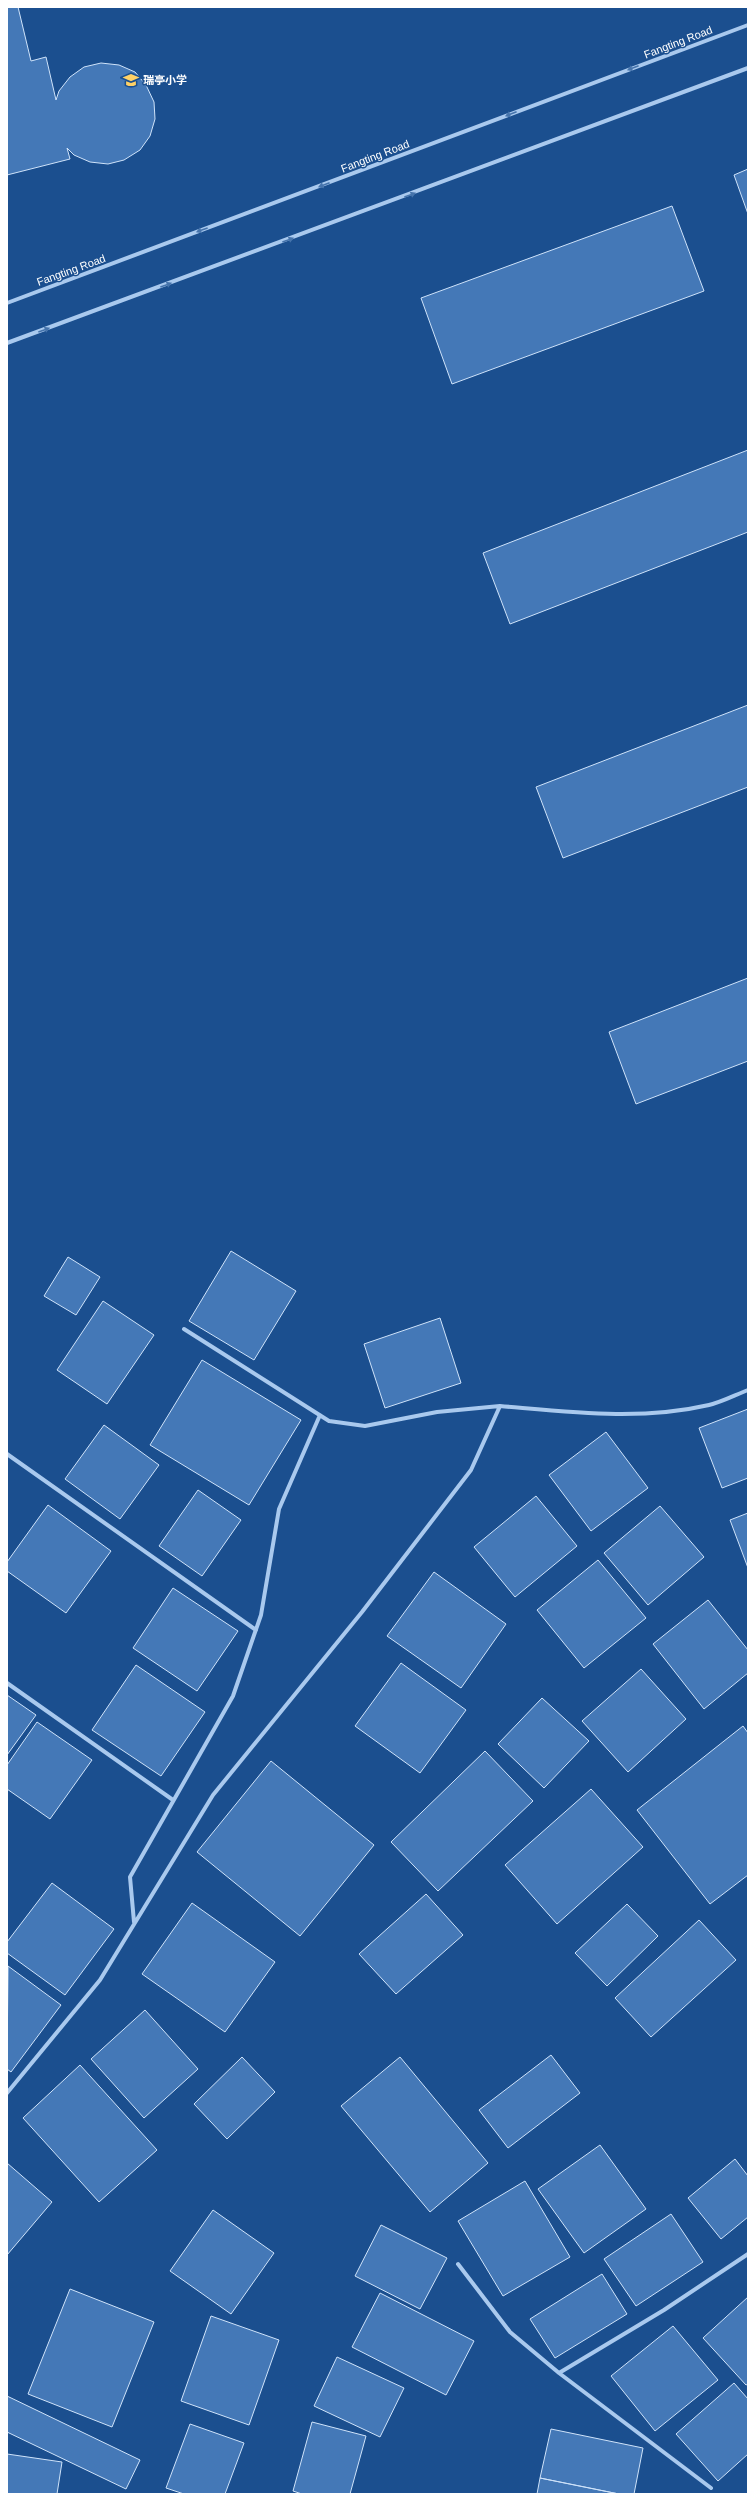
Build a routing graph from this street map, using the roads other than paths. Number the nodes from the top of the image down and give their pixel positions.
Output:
1 (748, 25) edge
2 (748, 68) edge
3 (7, 303) edge
4 (7, 343) edge
5 (184, 1328) dead end
6 (748, 1390) edge
7 (500, 1406) junction
8 (320, 1415) junction
9 (7, 1454) edge
10 (256, 1630) junction
11 (7, 1683) edge
12 (173, 1800) junction
13 (134, 1923) junction
14 (7, 2094) edge
15 (748, 2254) edge
16 (458, 2264) dead end
17 (560, 2373) junction
18 (711, 2488) dead end

1 -> 3 street, Fangting Road
4 -> 2 street
5 - 8 street
6 - 7 street
7 - 8 street
7 - 13 street
8 - 10 street
9 - 10 street
10 - 12 street
11 - 12 street
12 - 13 street
13 - 14 street
15 - 17 street
16 - 17 street
17 - 18 street

